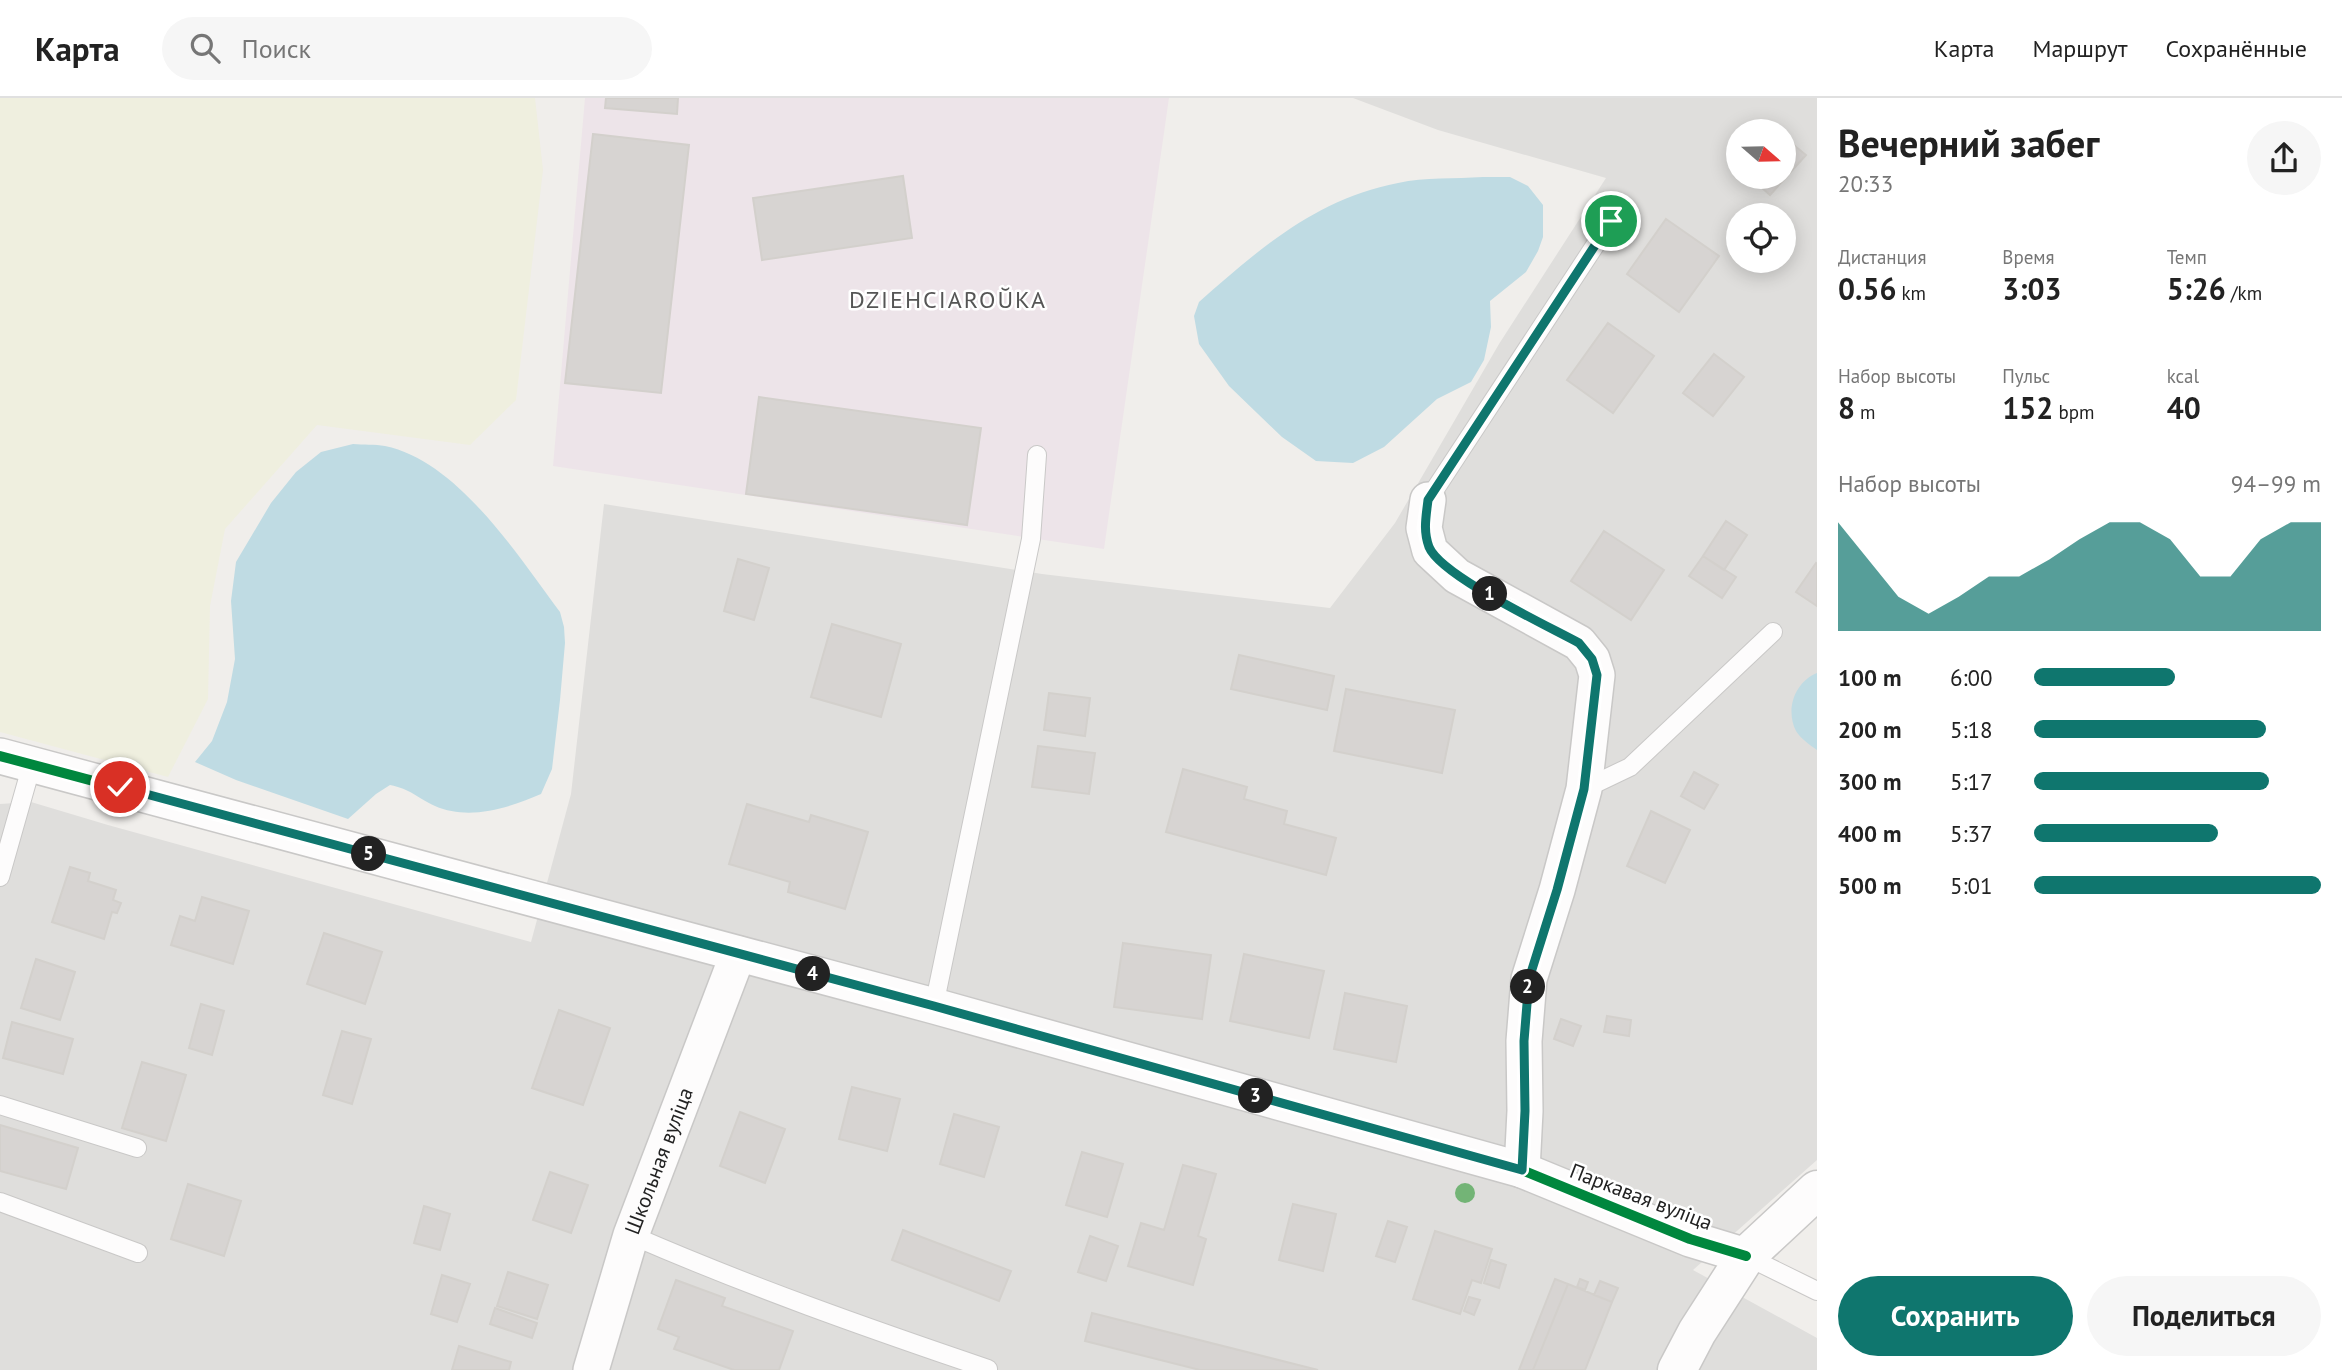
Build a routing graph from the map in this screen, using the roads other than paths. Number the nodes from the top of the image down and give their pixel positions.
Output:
1 (1611, 221) dead end
2 (1037, 455) dead end
3 (1428, 500) joint
4 (1773, 632) dead end
5 (16, 760) edge
6 (1584, 789) junction
7 (0, 877) edge
8 (738, 954) junction
9 (934, 1006) junction
10 (0, 1105) edge
11 (137, 1148) dead end
12 (1522, 1170) junction
13 (1817, 1190) edge
14 (0, 1202) edge
15 (631, 1235) junction
16 (138, 1253) dead end
17 (1746, 1256) junction
18 (1817, 1292) edge
19 (988, 1369) edge
20 (592, 1370) edge
21 (1678, 1370) edge

1 - 3 lane
2 - 9 lane
3 - 6 street
4 - 6 lane
5 - 7 lane
5 - 8 street, Паркавая вуліца
6 - 12 street
8 - 9 street, Паркавая вуліца
8 - 15 street, Школьная вуліца
9 - 12 street, Паркавая вуліца
10 - 11 lane
12 - 17 street, Паркавая вуліца
13 - 17 street
14 - 16 lane
15 - 19 lane
15 - 20 street, Школьная вуліца
17 - 18 lane
17 - 21 street

